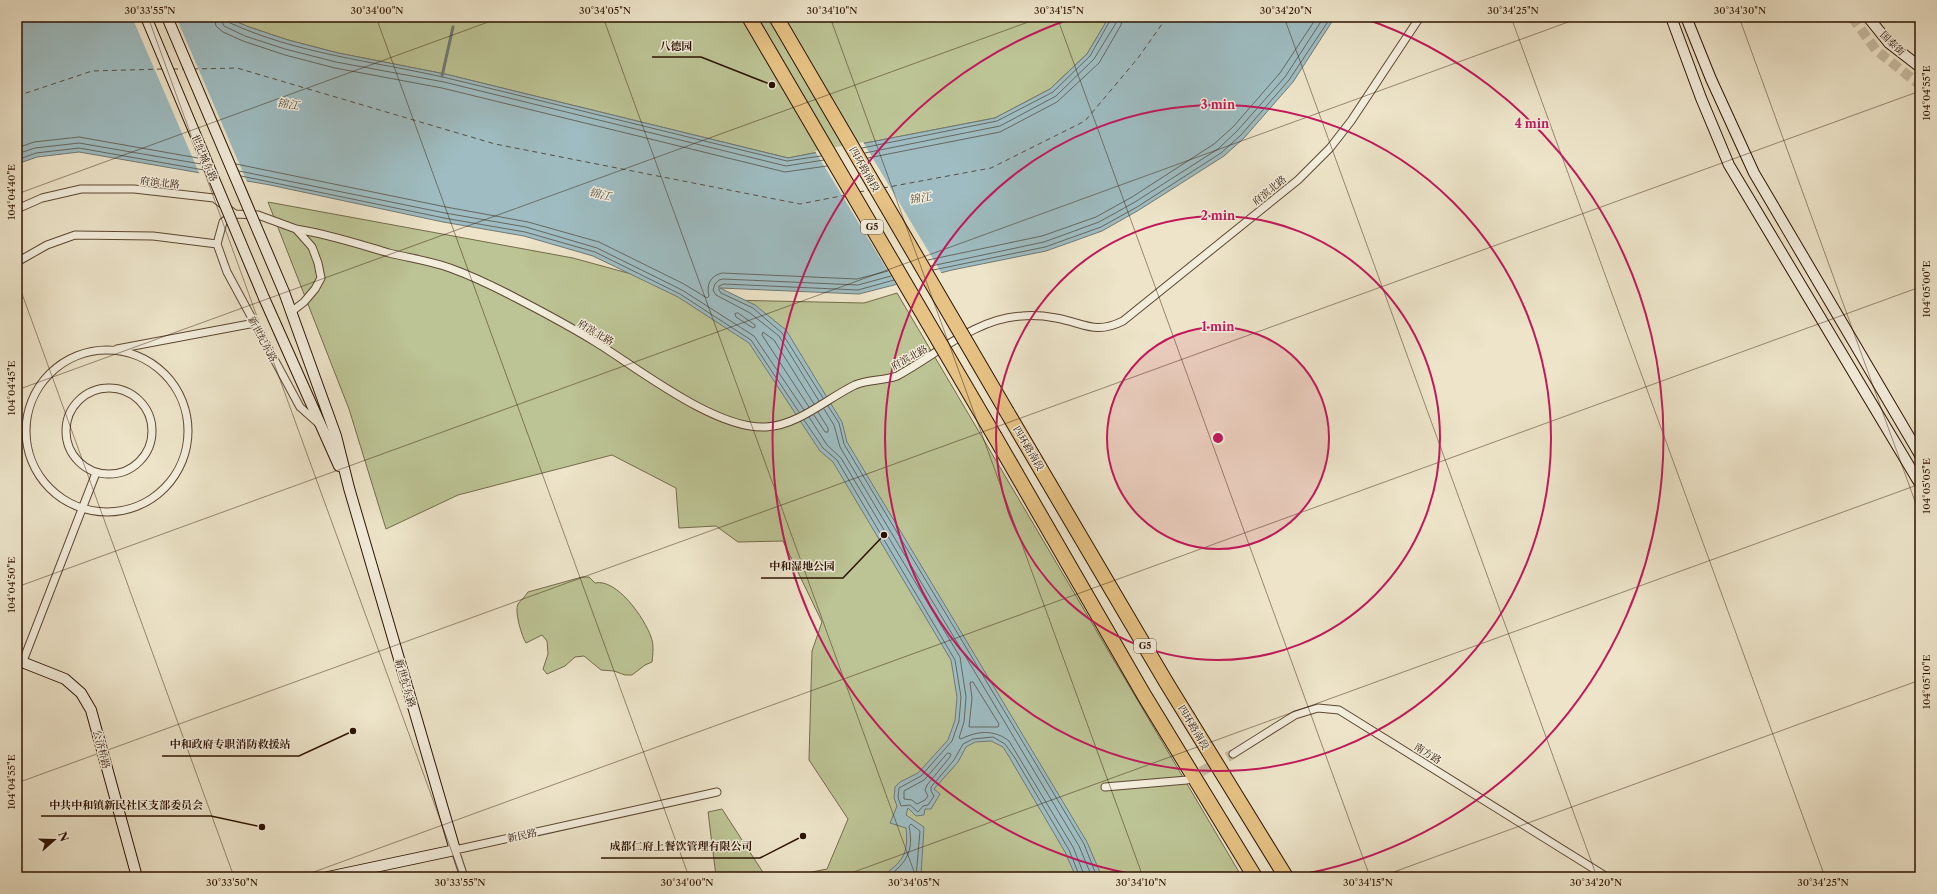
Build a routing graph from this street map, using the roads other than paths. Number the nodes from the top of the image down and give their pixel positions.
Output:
1 (146, 17) edge
2 (167, 17) edge
3 (749, 17) edge
4 (776, 17) edge
5 (1420, 17) edge
6 (1671, 17) edge
7 (1686, 17) edge
8 (1868, 17) edge
9 (1920, 67) edge
10 (17, 209) edge
11 (235, 214) junction
12 (296, 229) junction
13 (217, 244) junction
14 (17, 262) edge
15 (284, 292) joint
16 (264, 298) joint
17 (291, 312) junction
18 (255, 323) junction
19 (114, 349) junction
20 (321, 426) junction
21 (1920, 455) edge
22 (96, 473) junction
23 (1920, 484) edge
24 (349, 488) junction
25 (82, 508) junction
26 (20, 660) edge
27 (1233, 754) tunnel mouth
28 (1187, 780) tunnel mouth
29 (1105, 787) dead end
30 (717, 792) dead end
31 (456, 850) junction
32 (137, 877) edge
33 (328, 877) edge
34 (464, 877) edge
35 (1255, 877) edge
36 (1286, 877) edge
37 (1608, 877) edge

1 - 16 main road, 世纪城东路, bridge
2 - 15 main road, 世纪城东路, bridge
3 - 35 highway, G5, bridge
4 - 36 highway, 四环路南段 / G5, bridge
5 - 12 street, 府滨北路
6 - 23 main road
7 - 21 main road
8 - 9 main road, 国泰街
10 - 11 street, 府滨北路
11 - 12 street, 府滨北路
11 - 13 street
12 - 17 street, 府滨北路
13 - 14 street
13 - 18 street, 新世纪东路
15 - 17 main road, 新世纪东路
16 - 20 main road, 新世纪东路
17 - 24 main road, 新世纪东路
18 - 19 street
18 - 20 street, 新世纪东路
19 - 25 street
19 - 25 street
20 - 24 main road, 新世纪东路
22 - 22 street
22 - 25 street
24 - 31 main road, 新世纪东路
25 - 26 street
26 - 32 main road, 公济桥路
27 - 37 street, 南方路
28 - 29 street
30 - 31 street, 新民路
31 - 33 main road, 新民路
31 - 34 street, 新世纪东路

